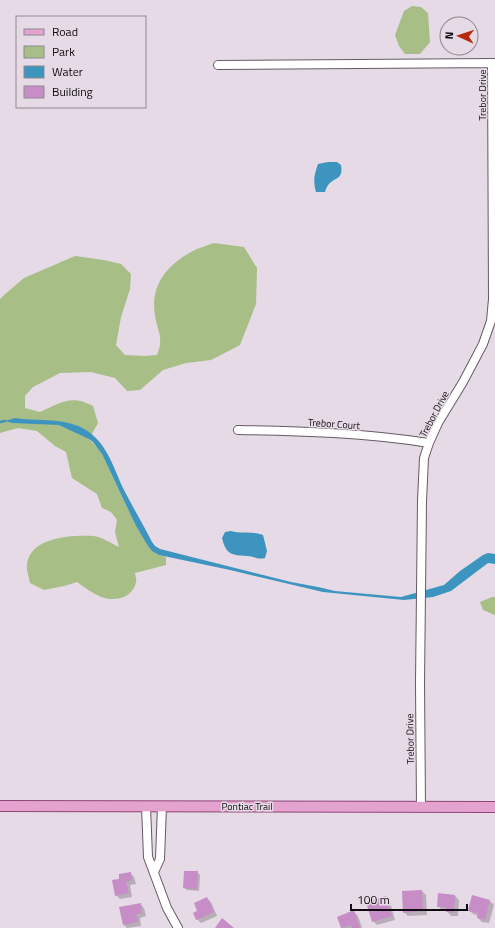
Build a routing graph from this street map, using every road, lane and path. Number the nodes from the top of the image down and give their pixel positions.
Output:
1 (494, 63) edge
2 (218, 65) dead end
3 (238, 430) dead end
4 (429, 443) junction
5 (0, 806) edge
6 (146, 806) junction
7 (162, 806) junction
8 (421, 807) junction
9 (495, 807) edge
10 (154, 872) junction
11 (178, 928) edge

1 - 2 street, Trebor Drive
1 - 4 street, Trebor Drive
3 - 4 street, Trebor Court
4 - 8 street, Trebor Drive
5 - 6 main road, Pontiac Trail
6 - 7 main road, Pontiac Trail
6 - 10 street
7 - 8 main road, Pontiac Trail
7 - 10 street
8 - 9 main road, Pontiac Trail
10 - 11 street

